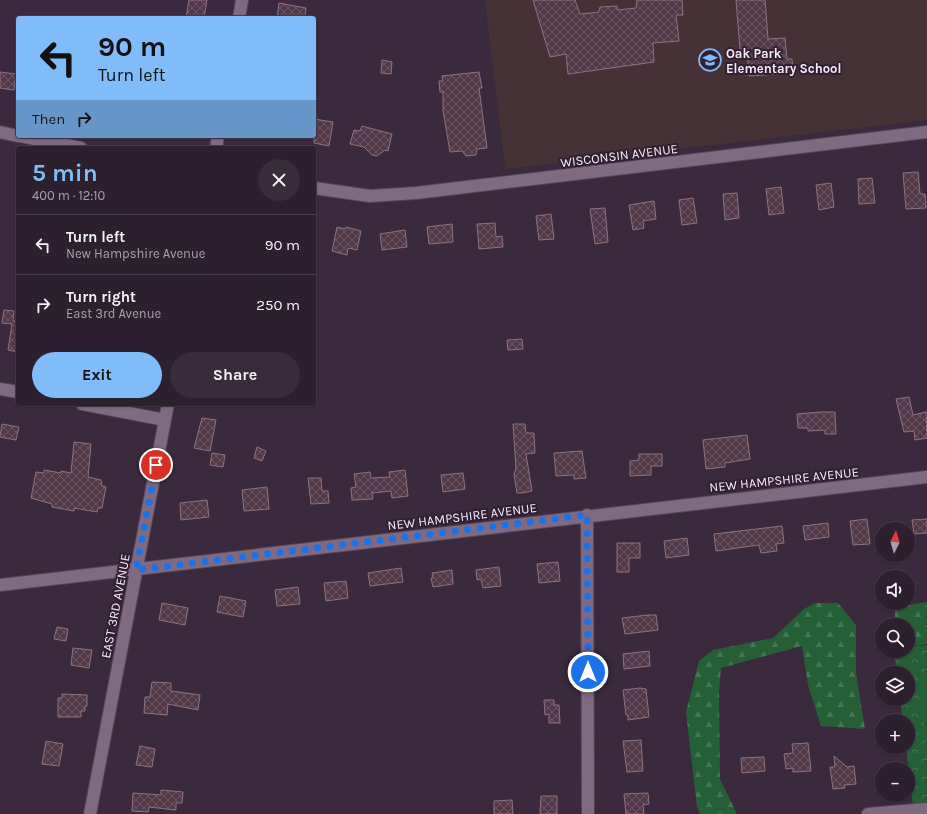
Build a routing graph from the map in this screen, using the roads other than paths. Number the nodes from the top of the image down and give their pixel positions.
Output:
1 (242, 0) edge
2 (239, 16) edge
3 (0, 132) edge
4 (927, 132) edge
5 (16, 135) edge
6 (29, 138) edge
7 (71, 146) edge
8 (316, 188) edge
9 (0, 389) edge
10 (16, 392) edge
11 (92, 406) edge
12 (168, 406) edge
13 (165, 420) junction
14 (927, 478) edge
15 (587, 515) junction
16 (136, 570) junction
17 (0, 585) edge
18 (927, 809) edge
19 (90, 814) edge
20 (588, 814) edge
21 (868, 814) edge

1 - 2 street
3 - 5 street
4 - 8 street, WISCONSIN AVENUE
6 - 7 street
9 - 10 street
11 - 13 street
12 - 13 street, EAST 3RD AVENUE
13 - 16 street, EAST 3RD AVENUE
14 - 15 street, NEW HAMPSHIRE AVENUE
15 - 16 street, NEW HAMPSHIRE AVENUE
15 - 20 street
16 - 17 street, NEW HAMPSHIRE AVENUE
16 - 19 street, EAST 3RD AVENUE
18 - 21 street

